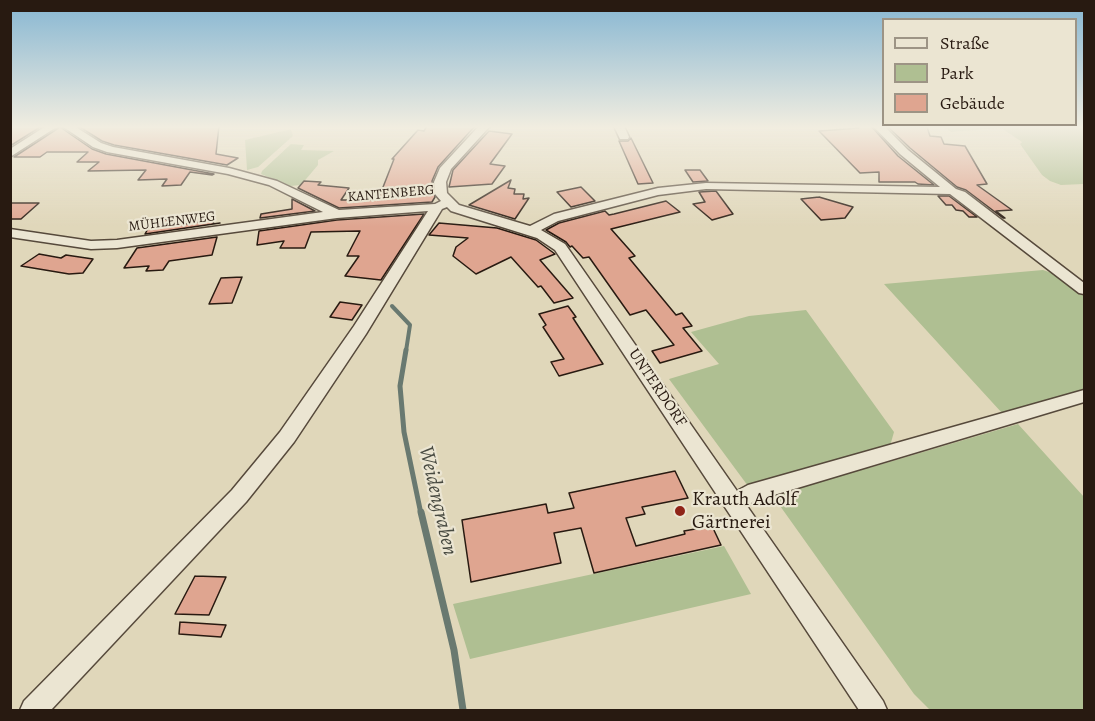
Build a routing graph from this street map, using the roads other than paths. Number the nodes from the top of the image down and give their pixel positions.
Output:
1 (161, 160) edge
2 (454, 160) edge
3 (913, 160) edge
4 (952, 191) junction
5 (442, 205) junction
6 (337, 214) junction
7 (531, 231) junction
8 (10, 233) edge
9 (1084, 290) edge
10 (1084, 396) edge
11 (734, 504) junction
12 (33, 711) edge
13 (874, 711) edge

1 - 6 street, KANTENBERG
2 - 5 street
3 - 4 street
4 - 7 street
4 - 9 street
5 - 6 street, KANTENBERG
5 - 7 street, UNTERDORF
5 - 12 street
6 - 8 street, MÜHLENWEG
7 - 11 street, UNTERDORF
10 - 11 street
11 - 13 street, UNTERDORF

